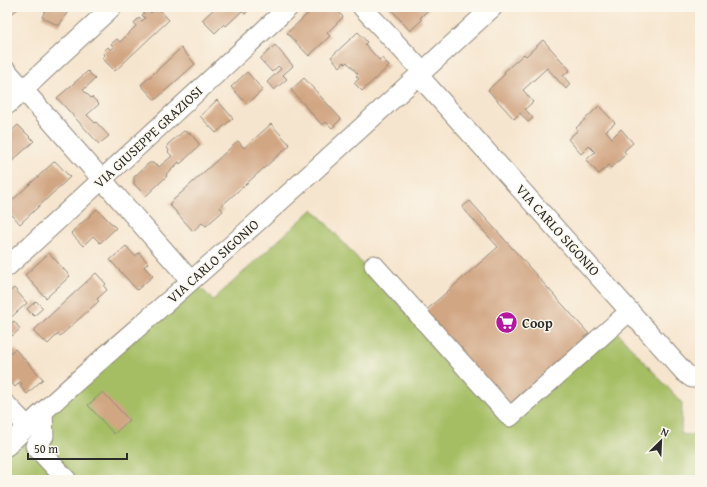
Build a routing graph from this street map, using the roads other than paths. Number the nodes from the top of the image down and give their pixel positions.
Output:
1 (112, 7) edge
2 (289, 7) edge
3 (362, 7) edge
4 (493, 7) edge
5 (7, 71) edge
6 (423, 71) junction
7 (23, 89) junction
8 (7, 105) edge
9 (102, 179) junction
10 (568, 226) dead end
11 (374, 265) dead end
12 (7, 267) edge
13 (191, 281) junction
14 (630, 311) junction
15 (700, 378) edge
16 (7, 405) edge
17 (42, 412) junction
18 (27, 426) junction
19 (7, 446) edge
20 (67, 480) edge

1 - 7 street
2 - 9 street, VIA GIUSEPPE GRAZIOSI
3 - 6 street
4 - 6 street, VIA CARLO SIGONIO
5 - 7 street
6 - 10 street, VIA CARLO SIGONIO
6 - 13 street, VIA CARLO SIGONIO
6 - 14 street, VIA CARLO SIGONIO
7 - 8 street
7 - 9 street
9 - 12 street, VIA GIUSEPPE GRAZIOSI
9 - 13 street
11 - 14 street
13 - 17 street, VIA CARLO SIGONIO
14 - 15 street, VIA CARLO SIGONIO
16 - 18 street
17 - 18 street, VIA CARLO SIGONIO
17 - 20 street
18 - 19 street, VIA CARLO SIGONIO

